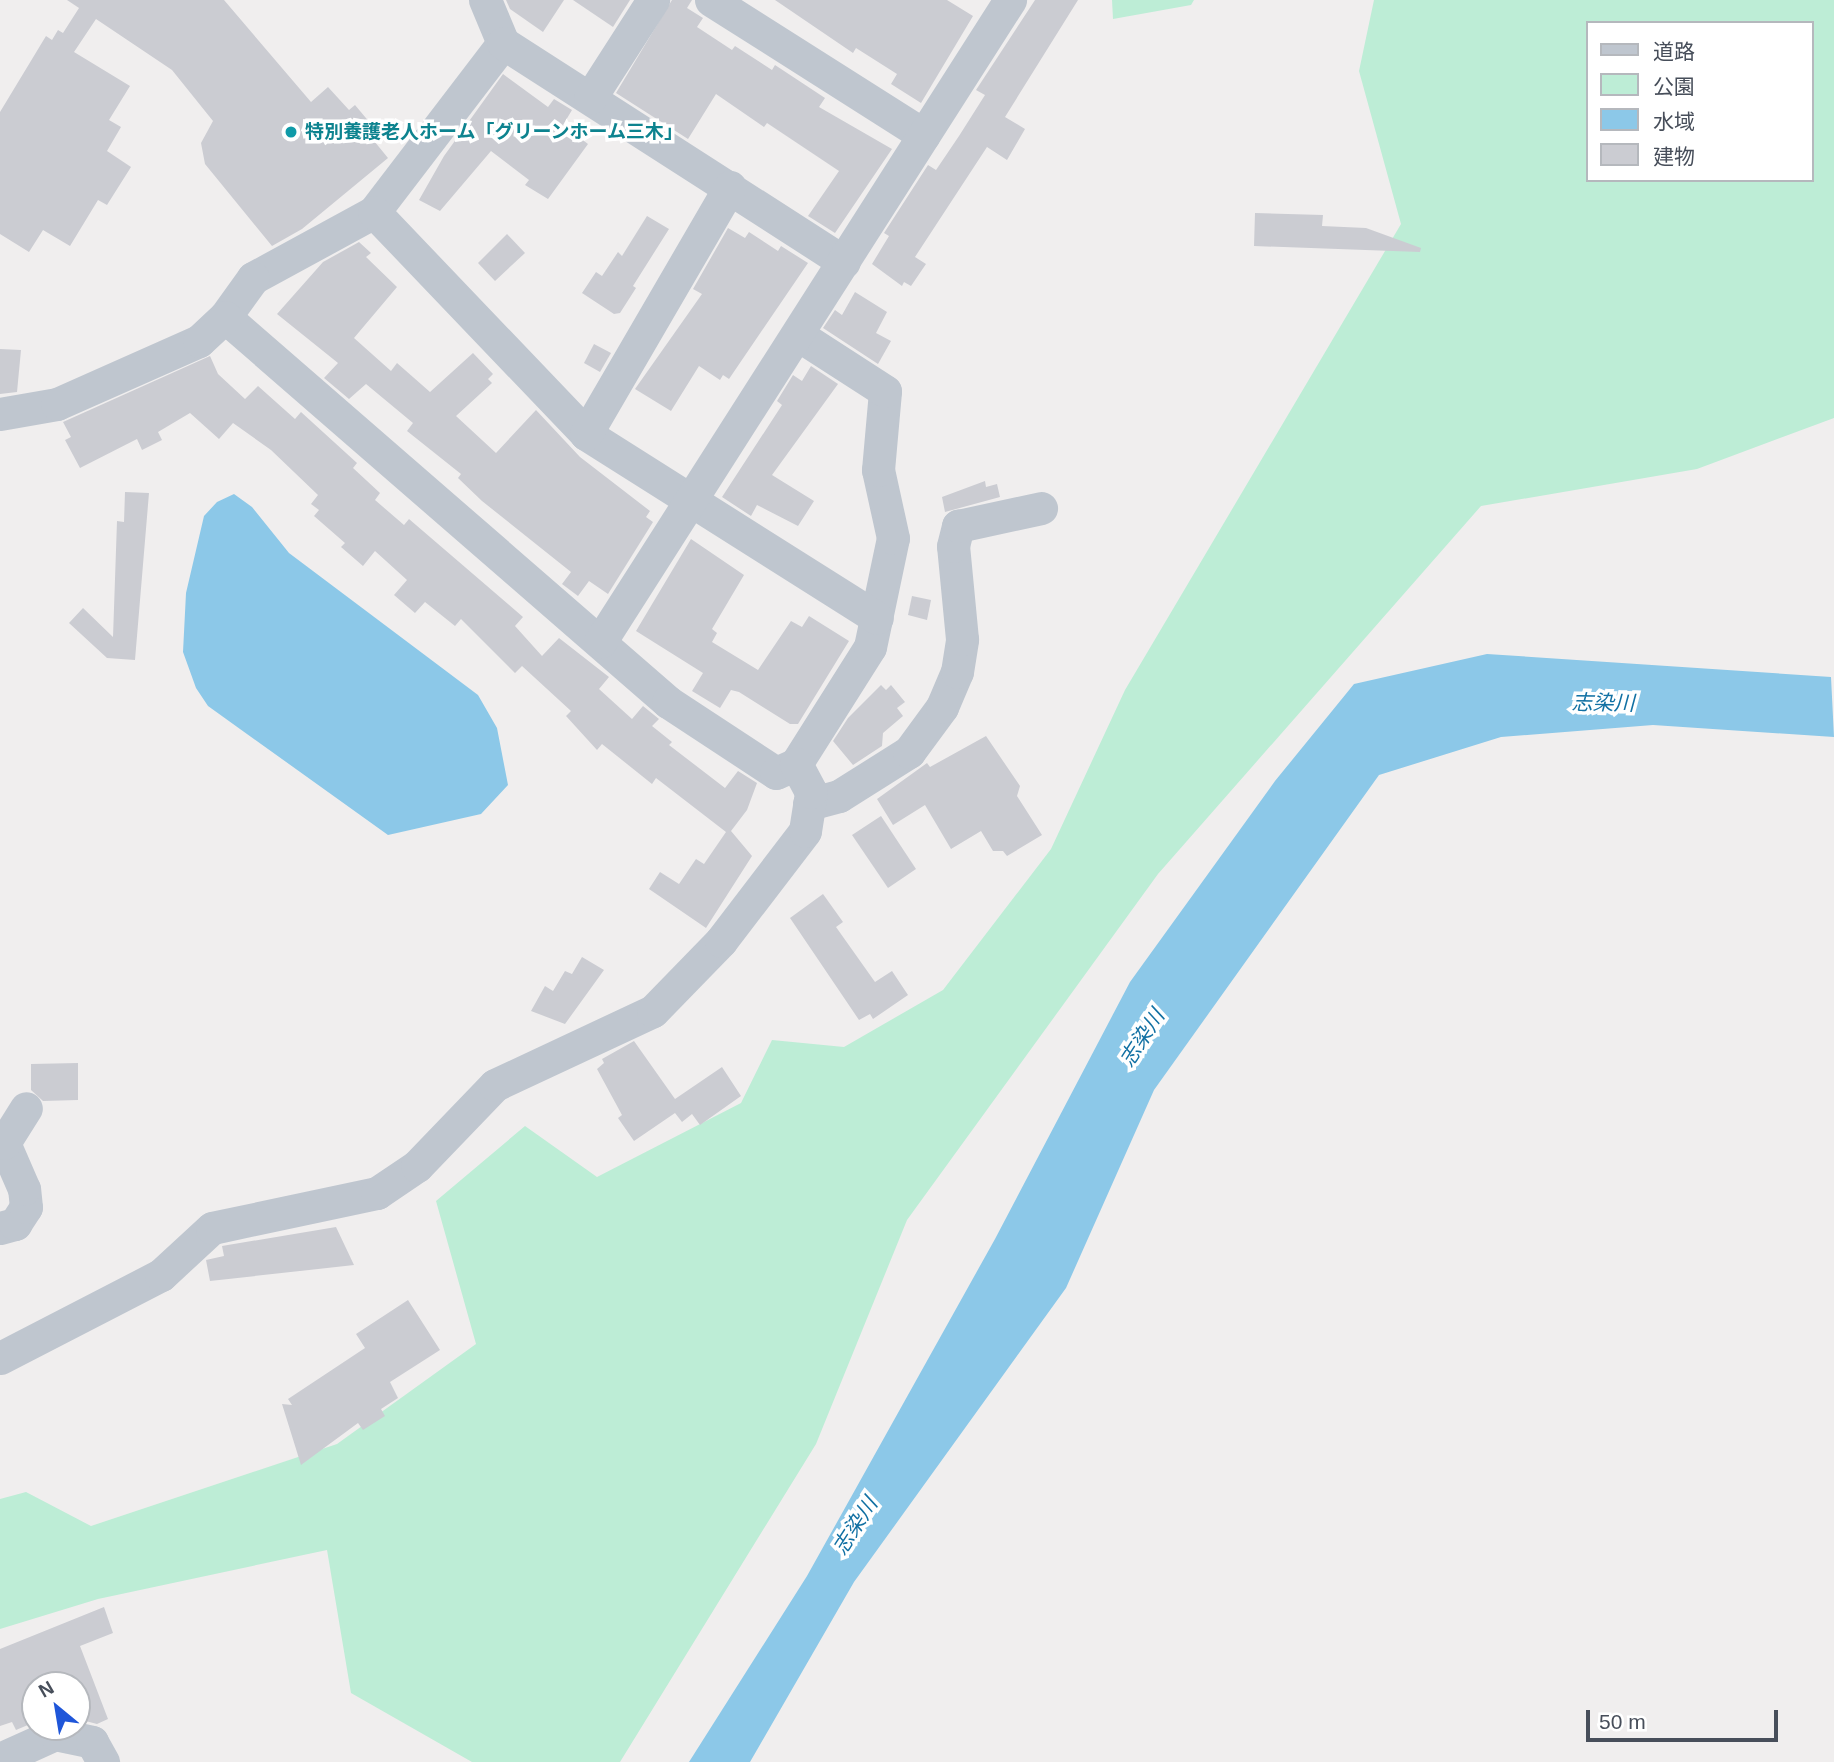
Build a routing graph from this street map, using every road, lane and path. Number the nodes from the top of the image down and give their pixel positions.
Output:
1 (485, 0) edge
2 (653, 0) edge
3 (711, 0) edge
4 (1006, 1) edge
5 (503, 43) junction
6 (590, 98) junction
7 (924, 135) junction
8 (730, 187) junction
9 (374, 212) junction
10 (844, 262) junction
11 (225, 317) junction
12 (798, 335) junction
13 (0, 414) edge
14 (586, 434) junction
15 (691, 501) junction
16 (1041, 508) dead end
17 (877, 618) junction
18 (600, 642) junction
19 (796, 764) junction
20 (809, 804) junction
21 (26, 1108) dead end
22 (0, 1228) edge
23 (0, 1358) edge
24 (0, 1759) edge
25 (103, 1762) edge

1 - 5 street
2 - 6 street
3 - 7 street
4 - 7 street
5 - 6 street
5 - 9 street
6 - 8 street
7 - 10 street
8 - 10 street
8 - 14 street
9 - 11 street
9 - 14 street
10 - 12 street
11 - 13 street
11 - 18 street
12 - 15 street
12 - 17 street
14 - 15 street
15 - 17 street
15 - 18 street
16 - 20 street
17 - 19 street
18 - 19 street
19 - 20 street
20 - 23 street
21 - 22 street
24 - 25 street

